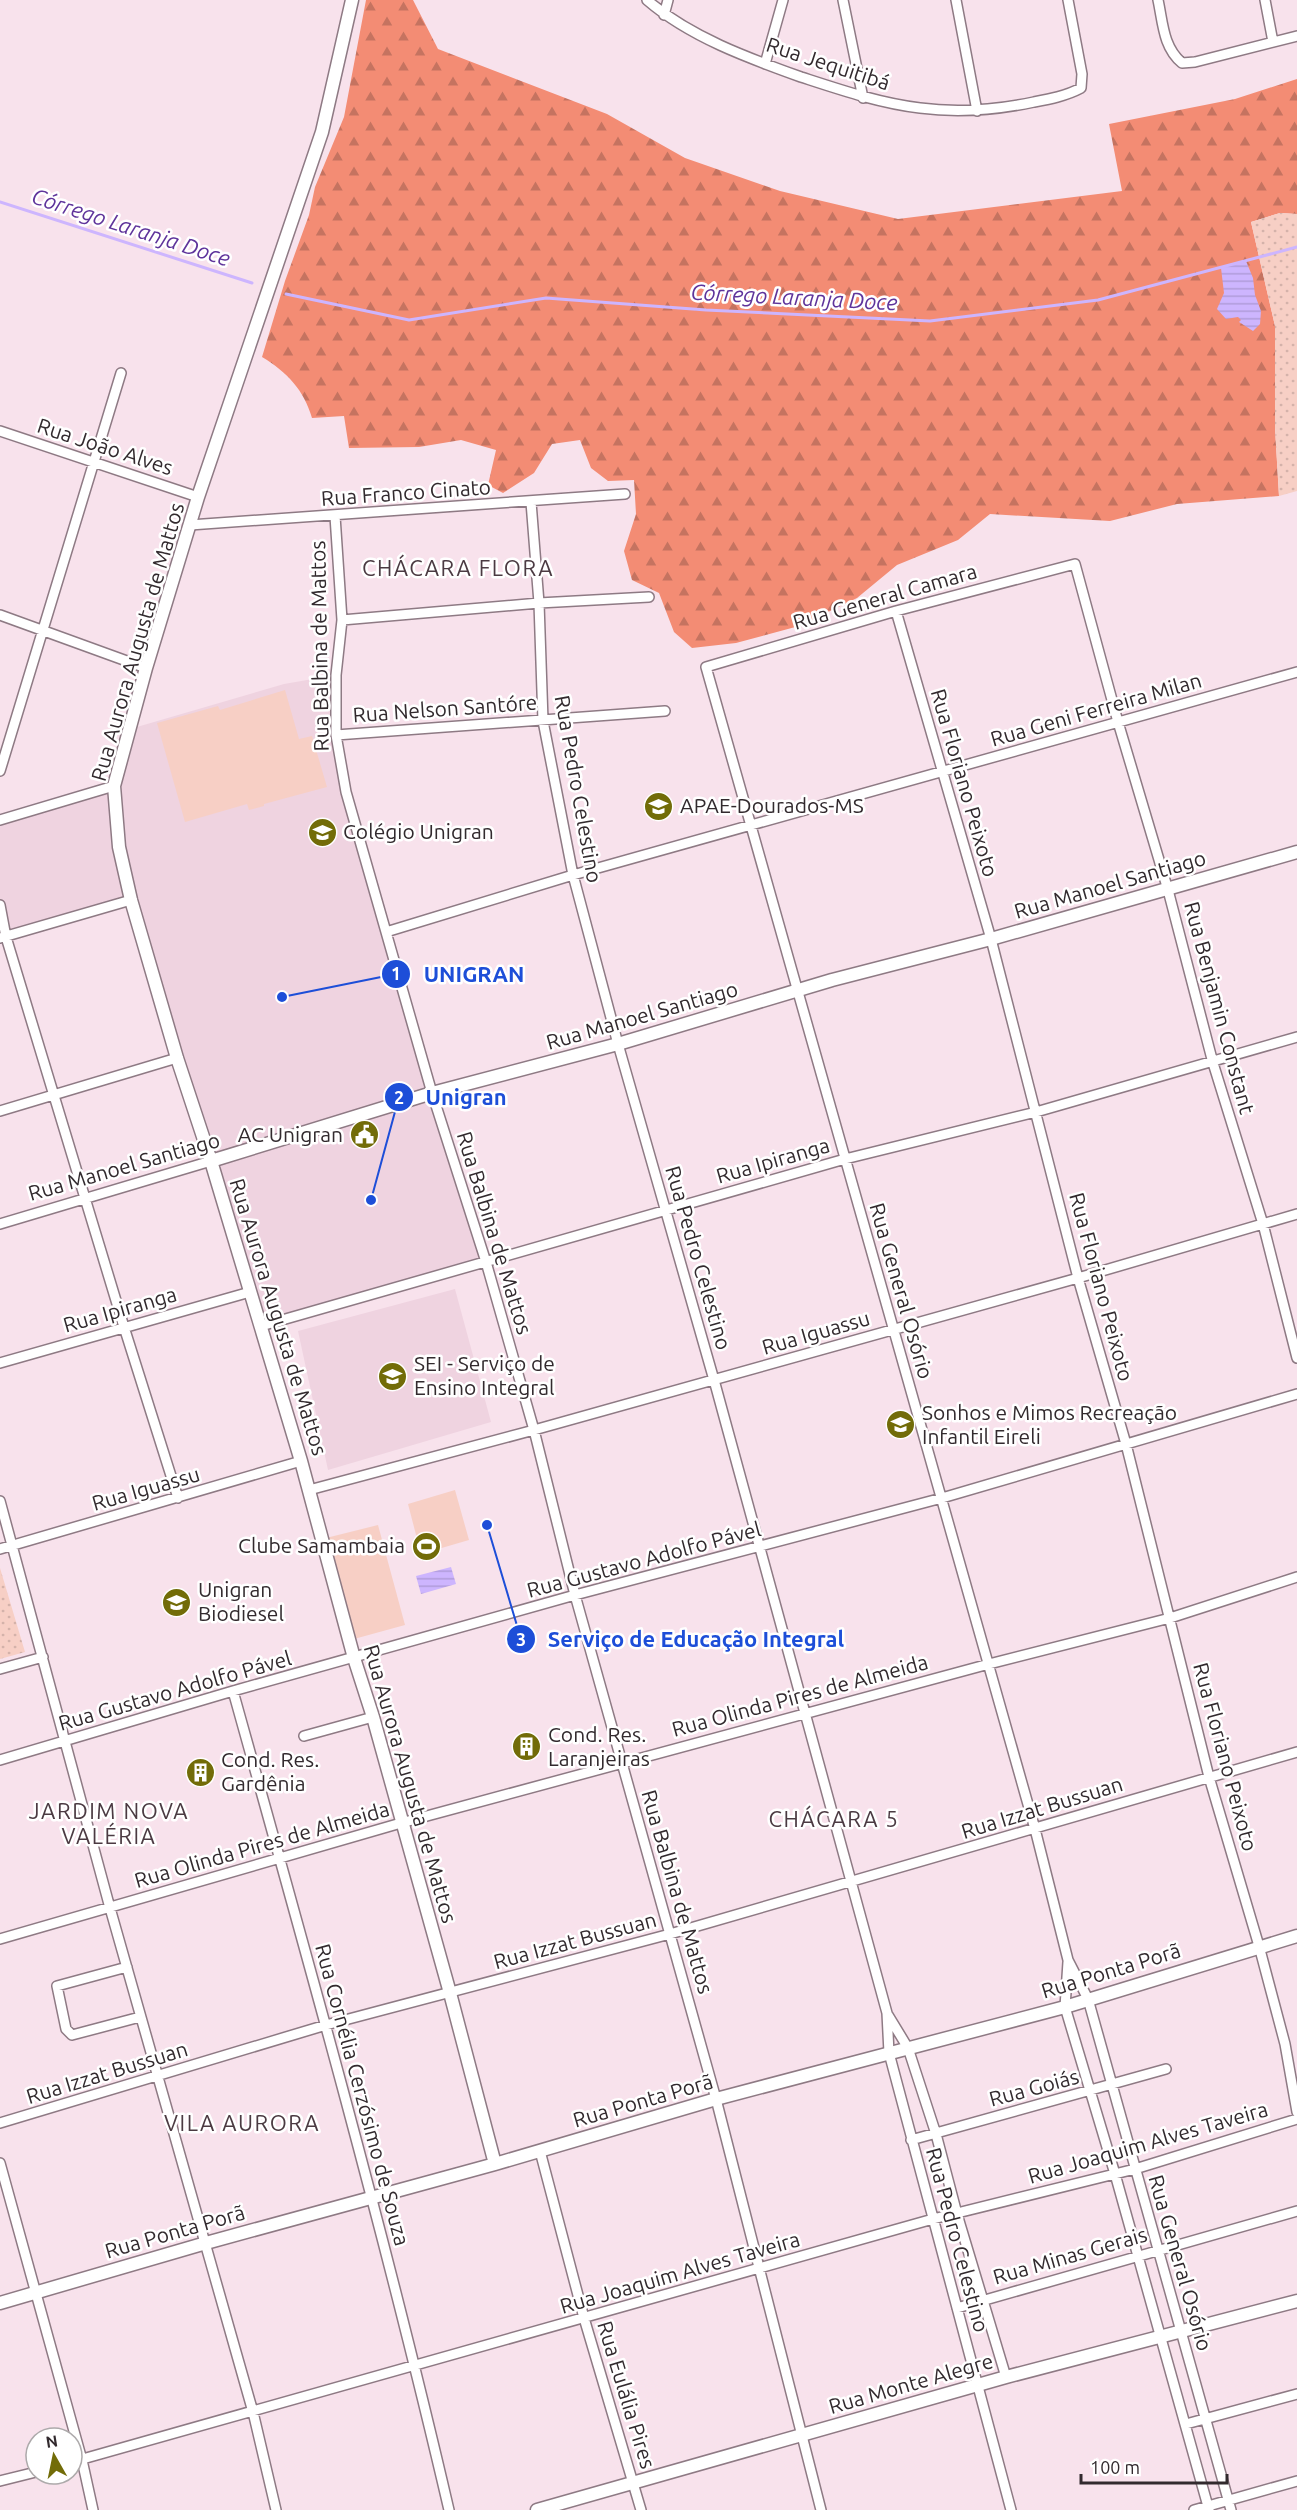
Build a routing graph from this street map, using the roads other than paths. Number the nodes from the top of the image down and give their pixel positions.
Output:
1 (352, 0) edge
2 (647, 0) edge
3 (668, 0) edge
4 (783, 0) edge
5 (843, 0) edge
6 (956, 0) edge
7 (1068, 0) edge
8 (1158, 0) edge
9 (1265, 0) edge
10 (664, 15) junction
11 (1297, 36) edge
12 (1273, 42) junction
13 (765, 64) junction
14 (863, 98) junction
15 (977, 111) junction
16 (122, 373) dead end
17 (0, 431) edge
18 (94, 462) junction
19 (625, 494) dead end
20 (198, 497) junction
21 (531, 502) junction
22 (335, 516) junction
23 (190, 525) junction
24 (1075, 564) joint
25 (649, 597) dead end
26 (539, 603) junction
27 (896, 611) junction
28 (0, 615) edge
29 (342, 620) junction
30 (43, 632) junction
31 (706, 667) joint
32 (146, 668) junction
33 (1297, 672) edge
34 (665, 711) dead end
35 (543, 721) junction
36 (1118, 722) junction
37 (336, 735) junction
38 (0, 771) edge
39 (941, 773) junction
40 (114, 786) junction
41 (0, 820) edge
42 (751, 826) junction
43 (1297, 852) edge
44 (573, 875) junction
45 (1168, 890) junction
46 (131, 900) junction
47 (0, 906) edge
48 (386, 932) junction
49 (3, 938) edge
50 (991, 939) junction
51 (798, 992) junction
52 (1297, 1037) edge
53 (618, 1044) junction
54 (177, 1058) junction
55 (1213, 1063) junction
56 (432, 1093) junction
57 (55, 1095) junction
58 (0, 1111) edge
59 (1036, 1112) junction
60 (845, 1159) junction
61 (211, 1161) junction
62 (87, 1198) junction
63 (666, 1211) junction
64 (1297, 1214) edge
65 (0, 1224) edge
66 (1263, 1224) junction
67 (486, 1262) junction
68 (1078, 1278) junction
69 (250, 1292) junction
70 (261, 1326) junction
71 (124, 1327) junction
72 (894, 1330) junction
73 (1297, 1358) edge
74 (0, 1363) edge
75 (714, 1380) junction
76 (1297, 1394) edge
77 (534, 1430) junction
78 (1126, 1444) junction
79 (302, 1461) junction
80 (309, 1490) junction
81 (178, 1498) junction
82 (942, 1498) junction
83 (0, 1501) edge
84 (14, 1545) junction
85 (760, 1548) junction
86 (0, 1549) edge
87 (1297, 1577) edge
88 (575, 1595) junction
89 (1170, 1618) junction
90 (43, 1657) junction
91 (354, 1658) junction
92 (989, 1664) junction
93 (0, 1669) edge
94 (233, 1691) junction
95 (806, 1713) junction
96 (373, 1717) junction
97 (304, 1736) dead end
98 (65, 1742) junction
99 (1297, 1752) edge
100 (0, 1760) edge
101 (622, 1763) junction
102 (1209, 1777) junction
103 (401, 1823) junction
104 (1035, 1829) junction
105 (280, 1858) junction
106 (850, 1883) junction
107 (110, 1908) junction
108 (670, 1934) junction
109 (1297, 1936) edge
110 (0, 1939) edge
111 (1259, 1946) junction
112 (1068, 1960) junction
113 (127, 1967) junction
114 (450, 1993) junction
115 (1088, 2000) junction
116 (1065, 2007) junction
117 (887, 2013) junction
118 (140, 2017) junction
119 (326, 2025) junction
120 (1285, 2043) junction
121 (908, 2048) junction
122 (889, 2053) junction
123 (1297, 2067) edge
124 (1166, 2069) dead end
125 (158, 2077) junction
126 (1111, 2085) junction
127 (1090, 2092) junction
128 (716, 2099) junction
129 (1297, 2112) edge
130 (1297, 2119) edge
131 (0, 2123) edge
132 (936, 2134) junction
133 (911, 2139) junction
134 (540, 2151) junction
135 (0, 2163) edge
136 (495, 2164) junction
137 (1136, 2169) junction
138 (1115, 2174) junction
139 (372, 2198) junction
140 (1297, 2211) edge
141 (957, 2214) junction
142 (933, 2219) junction
143 (206, 2243) junction
144 (1158, 2250) junction
145 (1138, 2256) junction
146 (761, 2269) junction
147 (36, 2294) junction
148 (982, 2300) junction
149 (1297, 2301) edge
150 (0, 2303) edge
151 (957, 2308) junction
152 (584, 2318) junction
153 (1181, 2331) junction
154 (1161, 2337) junction
155 (416, 2366) junction
156 (1006, 2377) junction
157 (977, 2386) junction
158 (1297, 2394) edge
159 (253, 2412) junction
160 (1205, 2419) junction
161 (1186, 2424) junction
162 (73, 2426) edge
163 (800, 2435) junction
164 (84, 2459) edge
165 (84, 2469) edge
166 (24, 2475) edge
167 (0, 2481) edge
168 (1297, 2481) edge
169 (633, 2483) junction
170 (1228, 2500) junction
171 (1209, 2508) edge
172 (93, 2510) edge
173 (276, 2510) edge
174 (449, 2510) edge
175 (537, 2510) edge
176 (641, 2510) edge
177 (821, 2510) edge
178 (1011, 2510) edge
179 (1194, 2510) edge
180 (1231, 2510) edge

1 - 20 street, Rua Aurora Augusta de Mattos
2 - 10 street, Rua Jequitibá
3 - 10 street
4 - 13 street
5 - 14 street
6 - 15 street
7 - 15 street, Rua Jequitibá
8 - 12 street
9 - 12 street
10 - 13 street, Rua Jequitibá
11 - 12 street
13 - 14 street, Rua Jequitibá
14 - 15 street, Rua Jequitibá
16 - 18 street
17 - 18 street, Rua João Alves
18 - 20 street, Rua João Alves
18 - 30 street
19 - 21 street, Rua Franco Cinato
20 - 23 street, Rua Aurora Augusta de Mattos
21 - 22 street, Rua Franco Cinato
21 - 26 street, Rua Pedro Celestino
22 - 23 street, Rua Franco Cinato
22 - 29 street, Rua Balbina de Mattos
23 - 32 street, Rua Aurora Augusta de Mattos
24 - 27 street, Rua General Camara
24 - 36 street, Rua Benjamin Constant
25 - 26 street
26 - 29 street
26 - 35 street, Rua Pedro Celestino
27 - 31 street, Rua General Camara
27 - 39 street, Rua Floriano Peixoto
28 - 30 street
29 - 37 street, Rua Balbina de Mattos
30 - 32 street
30 - 38 street
31 - 42 street, Rua General Osório
32 - 40 street, Rua Aurora Augusta de Mattos
33 - 36 street, Rua Geni Ferreira Milan
34 - 35 street, Rua Nelson Santóre
35 - 37 street, Rua Nelson Santóre
35 - 44 street, Rua Pedro Celestino
36 - 39 street, Rua Geni Ferreira Milan
36 - 45 street, Rua Benjamin Constant
37 - 48 street, Rua Balbina de Mattos
39 - 42 street, Rua Geni Ferreira Milan
39 - 50 street, Rua Floriano Peixoto
40 - 41 street
40 - 46 street, Rua Aurora Augusta de Mattos
42 - 44 street, Rua Geni Ferreira Milan
42 - 51 street, Rua General Osório
43 - 45 street, Rua Manoel Santiago
44 - 48 street, Rua Geni Ferreira Milan
44 - 53 street, Rua Pedro Celestino
45 - 50 street, Rua Manoel Santiago
45 - 55 street, Rua Benjamin Constant
46 - 49 street
46 - 54 street, Rua Aurora Augusta de Mattos
47 - 49 street
48 - 56 street, Rua Balbina de Mattos
49 - 57 street
50 - 51 street, Rua Manoel Santiago
50 - 59 street, Rua Floriano Peixoto
51 - 53 street, Rua Manoel Santiago
51 - 60 street, Rua General Osório
52 - 55 street, Rua Ipiranga
53 - 56 street, Rua Manoel Santiago
53 - 63 street, Rua Pedro Celestino
54 - 57 street
54 - 61 street, Rua Aurora Augusta de Mattos
55 - 59 street, Rua Ipiranga
55 - 66 street, Rua Benjamin Constant
56 - 61 street, Rua Manoel Santiago
56 - 67 street, Rua Balbina de Mattos
57 - 58 street
57 - 62 street
59 - 60 street, Rua Ipiranga
59 - 68 street, Rua Floriano Peixoto
60 - 63 street, Rua Ipiranga
60 - 72 street, Rua General Osório
61 - 62 street, Rua Manoel Santiago
61 - 69 street, Rua Aurora Augusta de Mattos
62 - 65 street, Rua Manoel Santiago
62 - 71 street
63 - 67 street, Rua Ipiranga
63 - 75 street, Rua Pedro Celestino
64 - 66 street, Rua Iguassu
66 - 68 street, Rua Iguassu
66 - 73 street, Rua Benjamin Constant
67 - 70 street, Rua Ipiranga
67 - 77 street, Rua Balbina de Mattos
68 - 72 street, Rua Iguassu
68 - 78 street, Rua Floriano Peixoto
69 - 70 street, Rua Aurora Augusta de Mattos
69 - 71 street, Rua Ipiranga
70 - 79 street, Rua Aurora Augusta de Mattos
71 - 74 street, Rua Ipiranga
71 - 81 street
72 - 75 street, Rua Iguassu
72 - 82 street, Rua General Osório
75 - 77 street, Rua Iguassu
75 - 85 street, Rua Pedro Celestino
76 - 78 street, Rua Gustavo Adolfo Pável
77 - 80 street, Rua Iguassu
77 - 88 street, Rua Balbina de Mattos
78 - 82 street, Rua Gustavo Adolfo Pável
78 - 89 street, Rua Floriano Peixoto
79 - 80 street, Rua Aurora Augusta de Mattos
79 - 81 street, Rua Iguassu
80 - 91 street, Rua Aurora Augusta de Mattos
81 - 84 street, Rua Iguassu
82 - 85 street, Rua Gustavo Adolfo Pável
82 - 92 street, Rua General Osório
83 - 84 street
84 - 86 street, Rua Iguassu
84 - 90 street
85 - 88 street, Rua Gustavo Adolfo Pável
85 - 95 street, Rua Pedro Celestino
87 - 89 street, Rua Olinda Pires de Almeida
88 - 91 street, Rua Gustavo Adolfo Pável
88 - 101 street, Rua Balbina de Mattos
89 - 92 street, Rua Olinda Pires de Almeida
89 - 102 street, Rua Floriano Peixoto
90 - 93 street
90 - 98 street
91 - 94 street, Rua Gustavo Adolfo Pável
91 - 96 street, Rua Aurora Augusta de Mattos
92 - 95 street, Rua Olinda Pires de Almeida
92 - 104 street, Rua General Osório
94 - 98 street, Rua Gustavo Adolfo Pável
94 - 105 street, Rua Cornélia Cerzósimo de Souza
95 - 101 street, Rua Olinda Pires de Almeida
95 - 106 street, Rua Pedro Celestino
96 - 97 street
96 - 103 street, Rua Aurora Augusta de Mattos
98 - 100 street, Rua Gustavo Adolfo Pável
98 - 107 street
99 - 102 street, Rua Izzat Bussuan
101 - 103 street, Rua Olinda Pires de Almeida
101 - 108 street, Rua Balbina de Mattos
102 - 104 street, Rua Izzat Bussuan
102 - 111 street, Rua Floriano Peixoto
103 - 105 street, Rua Olinda Pires de Almeida
103 - 114 street, Rua Aurora Augusta de Mattos
104 - 106 street, Rua Izzat Bussuan
104 - 112 street, Rua General Osório
105 - 107 street, Rua Olinda Pires de Almeida
105 - 119 street, Rua Cornélia Cerzósimo de Souza
106 - 108 street, Rua Izzat Bussuan
106 - 117 street, Rua Pedro Celestino
107 - 110 street, Rua Olinda Pires de Almeida
107 - 113 street
108 - 114 street, Rua Izzat Bussuan
108 - 128 street, Rua Balbina de Mattos
109 - 111 street, Rua Ponta Porã
111 - 115 street, Rua Ponta Porã
111 - 120 street, Rua Floriano Peixoto
112 - 115 street, Rua General Osório
112 - 116 street, Rua General Osório
113 - 118 street
113 - 118 street
114 - 119 street, Rua Izzat Bussuan
114 - 136 street, Rua Aurora Augusta de Mattos
115 - 116 street, Rua Ponta Porã
115 - 126 street, Rua General Osório
116 - 121 street, Rua Ponta Porã
116 - 127 street, Rua General Osório
117 - 121 street, Rua Pedro Celestino
117 - 122 street, Rua Pedro Celestino
118 - 125 street
119 - 125 street, Rua Izzat Bussuan
119 - 139 street, Rua Cornélia Cerzósimo de Souza
120 - 123 street, Rua Floriano Peixoto
120 - 129 street, Rua Floriano Peixoto
121 - 122 street, Rua Ponta Porã
121 - 132 street, Rua Pedro Celestino
122 - 128 street, Rua Ponta Porã
122 - 133 street, Rua Pedro Celestino
124 - 126 street, Rua Goiás
125 - 131 street, Rua Izzat Bussuan
125 - 143 street
126 - 127 street, Rua Goiás
126 - 137 street, Rua General Osório
127 - 132 street, Rua Goiás
127 - 138 street, Rua General Osório
128 - 134 street, Rua Ponta Porã
128 - 146 street, Rua Balbina de Mattos
130 - 137 street, Rua Joaquim Alves Taveira
132 - 133 street, Rua Goiás
132 - 141 street, Rua Pedro Celestino
133 - 142 street, Rua Pedro Celestino
134 - 136 street, Rua Ponta Porã
134 - 152 street, Rua Eulália Pires
135 - 147 street
136 - 139 street, Rua Ponta Porã
137 - 138 street, Rua Joaquim Alves Taveira
137 - 144 street, Rua General Osório
138 - 141 street, Rua Joaquim Alves Taveira
138 - 145 street, Rua General Osório
139 - 143 street, Rua Ponta Porã
139 - 155 street, Rua Cornélia Cerzósimo de Souza
140 - 144 street, Rua Minas Gerais
141 - 142 street, Rua Joaquim Alves Taveira
141 - 148 street, Rua Pedro Celestino
142 - 146 street, Rua Joaquim Alves Taveira
142 - 151 street, Rua Pedro Celestino
143 - 147 street, Rua Ponta Porã
143 - 159 street
144 - 145 street, Rua Minas Gerais
144 - 153 street, Rua General Osório
145 - 148 street, Rua Minas Gerais
145 - 154 street, Rua General Osório
146 - 152 street, Rua Joaquim Alves Taveira
146 - 163 street, Rua Balbina de Mattos
147 - 150 street, Rua Ponta Porã
147 - 162 street
148 - 151 street, Rua Minas Gerais
148 - 156 street, Rua Pedro Celestino
149 - 153 street, Rua Monte Alegre
151 - 157 street, Rua Pedro Celestino
152 - 155 street, Rua Joaquim Alves Taveira
152 - 169 street, Rua Eulália Pires
153 - 154 street, Rua Monte Alegre
153 - 160 street, Rua General Osório
154 - 156 street, Rua Monte Alegre
154 - 161 street, Rua General Osório
155 - 159 street, Rua Joaquim Alves Taveira
155 - 174 street, Rua Cornélia Cerzósimo de Souza
156 - 157 street, Rua Monte Alegre
157 - 163 street, Rua Monte Alegre
157 - 178 street, Rua Pedro Celestino
158 - 160 street
159 - 164 street, Rua Joaquim Alves Taveira
159 - 173 street
160 - 161 street
160 - 170 street, Rua General Osório
161 - 171 street, Rua General Osório
163 - 169 street, Rua Monte Alegre
163 - 177 street, Rua Balbina de Mattos
165 - 172 street
166 - 167 street
168 - 170 street
169 - 175 street, Rua Monte Alegre
169 - 176 street, Rua Eulália Pires
170 - 171 street
170 - 180 street, Rua General Osório
171 - 179 street

